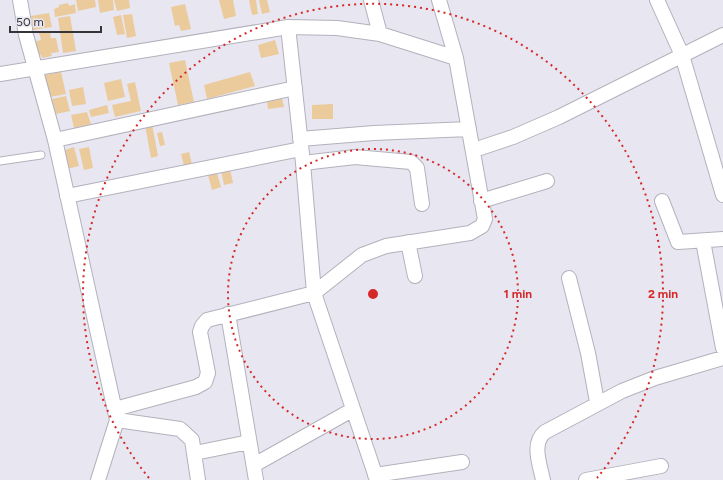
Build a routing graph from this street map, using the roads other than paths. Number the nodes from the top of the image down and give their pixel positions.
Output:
1 (20, 0) edge
2 (371, 0) edge
3 (439, 0) edge
4 (657, 0) edge
5 (288, 27) junction
6 (380, 34) junction
7 (723, 35) edge
8 (682, 56) junction
9 (456, 58) junction
10 (36, 67) junction
11 (0, 74) edge
12 (295, 88) junction
13 (469, 129) junction
14 (55, 140) junction
15 (301, 150) junction
16 (474, 150) junction
17 (42, 155) dead end
18 (0, 161) edge
19 (547, 181) dead end
20 (67, 196) junction
21 (723, 196) edge
22 (481, 201) junction
23 (662, 201) dead end
24 (422, 204) dead end
25 (723, 238) edge
26 (408, 242) junction
27 (703, 242) junction
28 (415, 276) dead end
29 (569, 278) dead end
30 (314, 293) junction
31 (228, 314) junction
32 (723, 348) edge
33 (723, 358) edge
34 (597, 402) junction
35 (352, 410) junction
36 (116, 414) junction
37 (249, 442) junction
38 (195, 453) junction
39 (462, 462) dead end
40 (254, 465) junction
41 (661, 466) dead end
42 (417, 474) edge
43 (376, 477) edge
44 (98, 480) edge
45 (198, 480) edge
46 (256, 480) edge
47 (543, 480) edge
48 (586, 480) edge

1 - 10 street
2 - 6 street
3 - 9 street
4 - 8 street
5 - 6 street
5 - 10 street
5 - 12 street
6 - 9 street
7 - 8 street
8 - 16 street
8 - 21 street
9 - 13 street
10 - 11 street
10 - 14 street
12 - 14 street
12 - 15 street
13 - 15 street
13 - 16 street
14 - 20 street
15 - 20 street
15 - 24 street
15 - 30 street
16 - 22 street
17 - 18 lane
19 - 22 street
20 - 36 street
22 - 26 street
23 - 27 street
25 - 27 street
26 - 28 street
26 - 30 street
27 - 32 street
29 - 34 street
30 - 31 street
30 - 35 street
31 - 36 street
31 - 37 street
33 - 34 street
34 - 47 street
35 - 40 street
35 - 43 street
36 - 38 street
36 - 44 street
37 - 38 street
37 - 40 street
38 - 45 street
39 - 42 street
40 - 46 street
41 - 48 street
42 - 43 street

